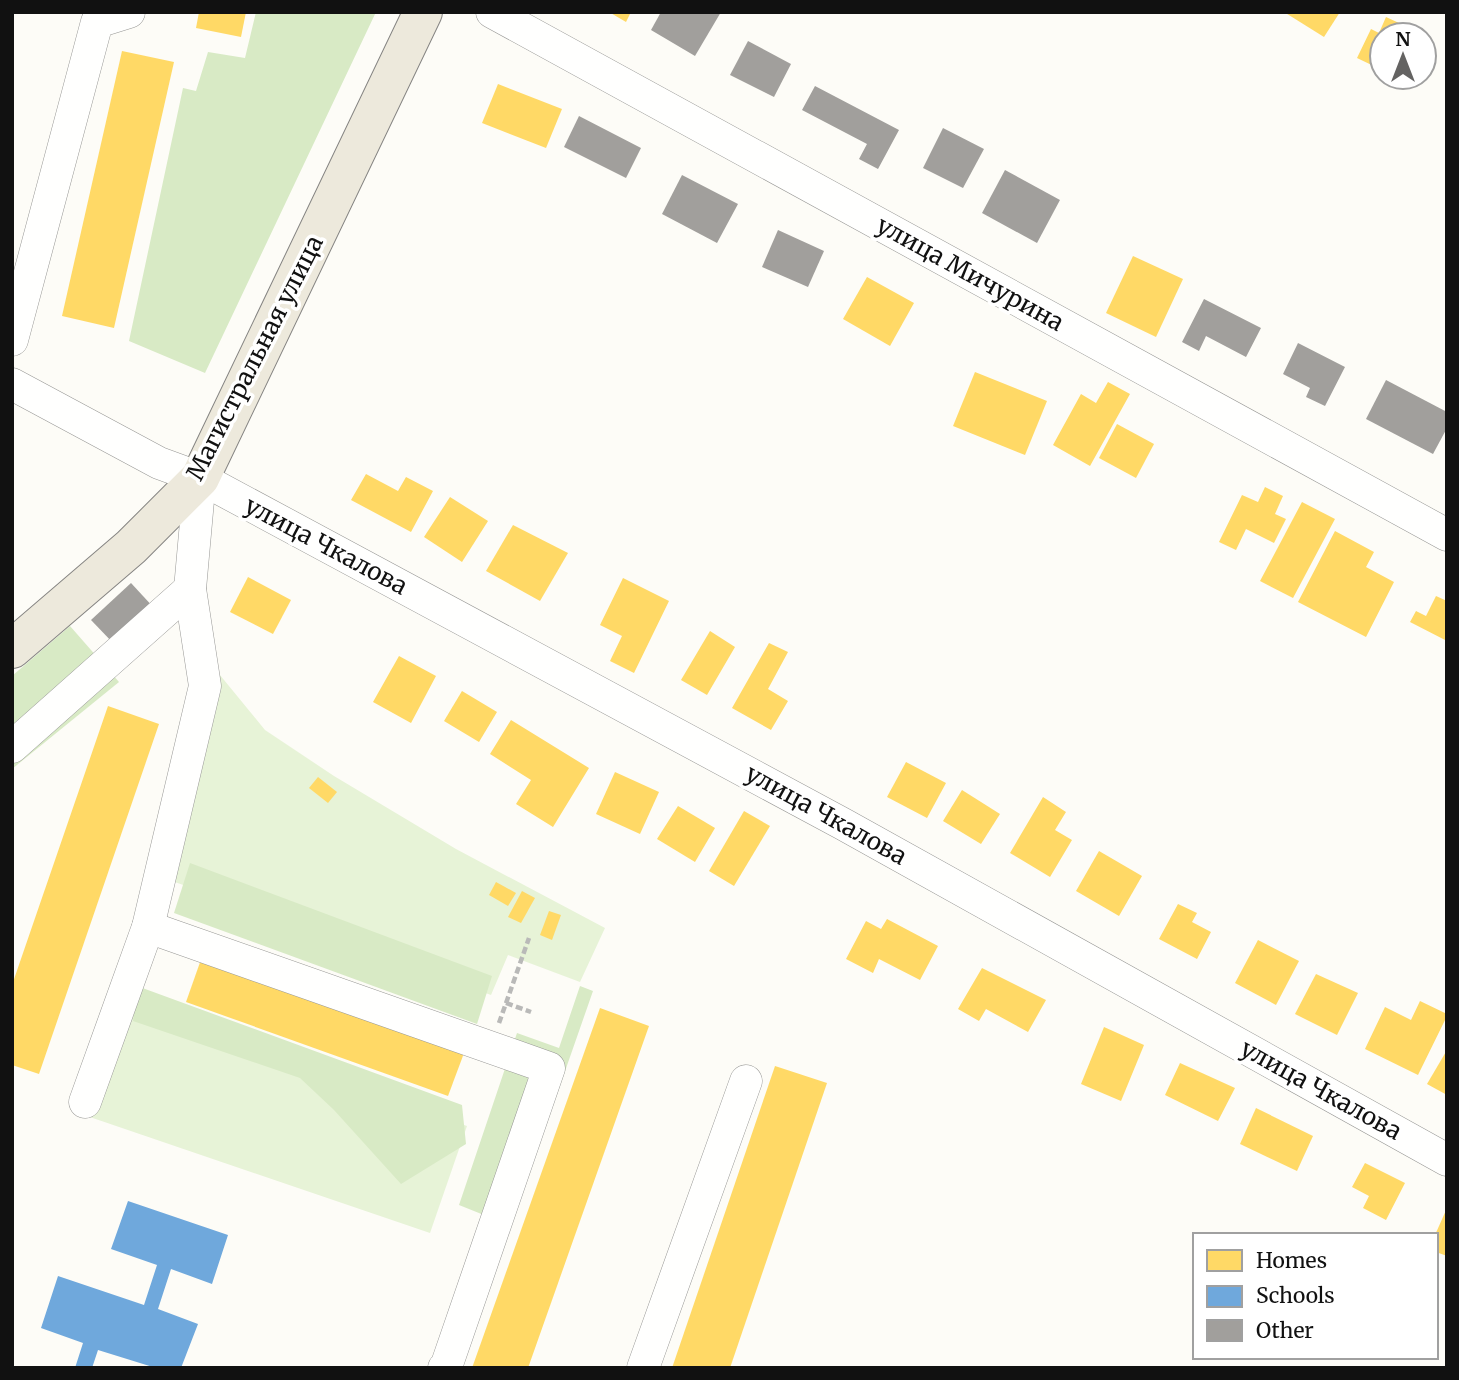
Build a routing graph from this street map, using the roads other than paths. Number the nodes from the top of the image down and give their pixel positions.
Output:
1 (129, 12) edge
2 (424, 12) edge
3 (492, 12) edge
4 (12, 340) edge
5 (12, 383) edge
6 (200, 478) junction
7 (1447, 536) edge
8 (190, 589) junction
9 (12, 649) edge
10 (12, 747) edge
11 (148, 927) junction
12 (746, 1081) dead end
13 (85, 1102) dead end
14 (1447, 1160) edge
15 (444, 1368) edge
16 (643, 1368) edge

1 - 4 street
2 - 6 main road, Магистральная улица
3 - 7 street, улица Мичурина
5 - 6 street, улица Чкалова
6 - 8 street
6 - 9 main road, Магистральная улица
6 - 14 street, улица Чкалова
8 - 10 street
8 - 11 street
11 - 13 street
11 - 15 street
12 - 16 street

